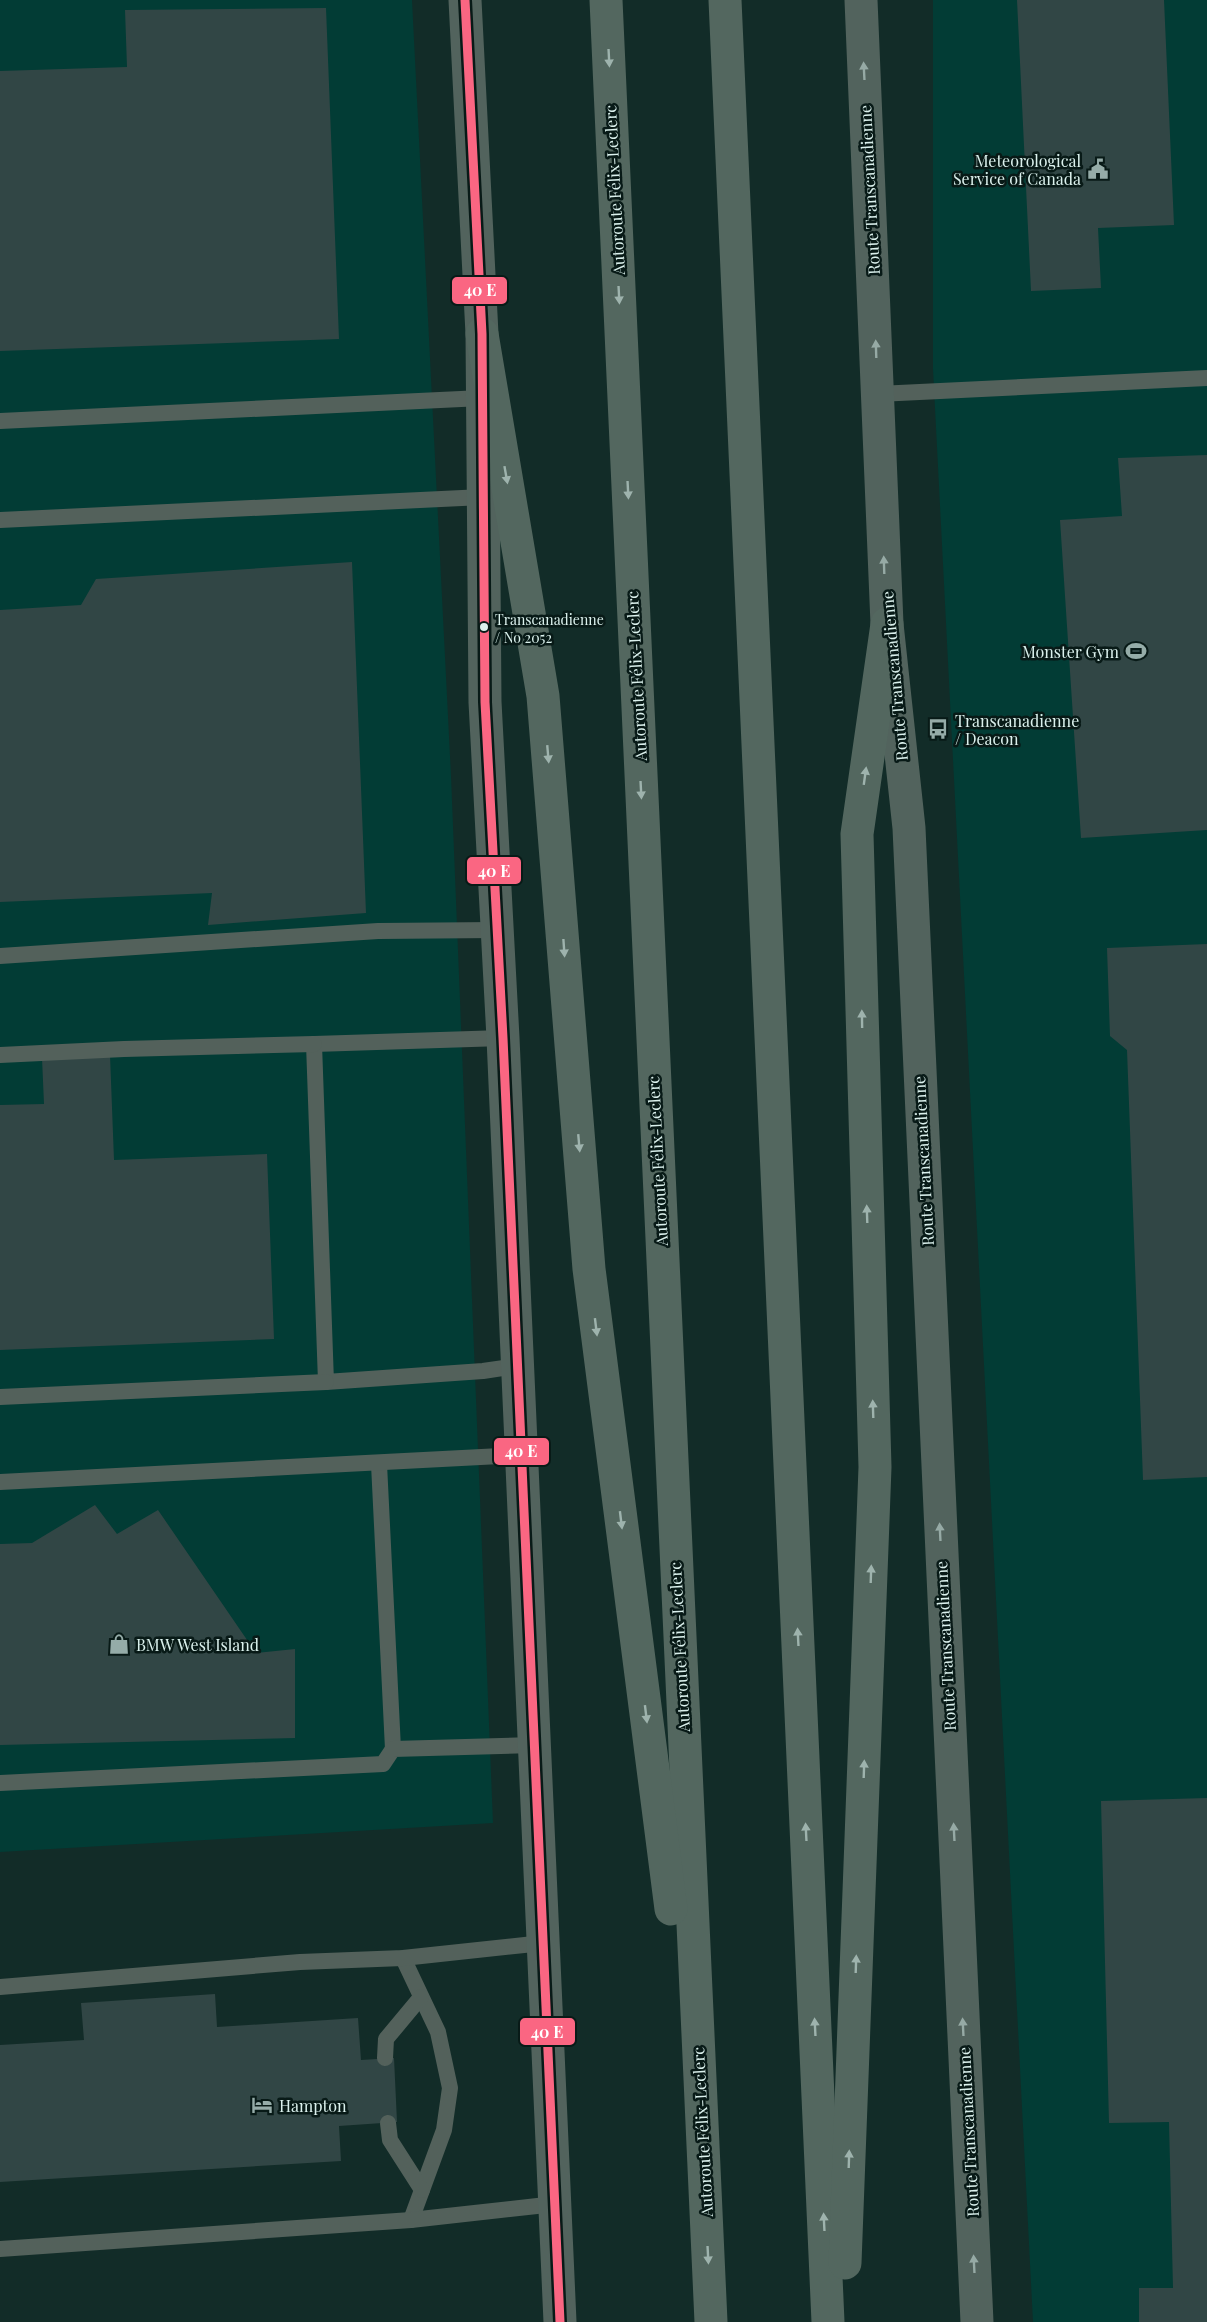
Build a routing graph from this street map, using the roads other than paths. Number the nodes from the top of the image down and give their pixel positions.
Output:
1 (465, 0) edge
2 (606, 0) edge
3 (725, 0) edge
4 (861, 0) edge
5 (482, 334) junction
6 (1207, 378) edge
7 (878, 394) junction
8 (482, 398) junction
9 (0, 421) edge
10 (483, 497) junction
11 (0, 520) edge
12 (887, 624) junction
13 (496, 930) junction
14 (0, 956) edge
15 (503, 1038) junction
16 (314, 1044) junction
17 (0, 1054) edge
18 (518, 1366) junction
19 (326, 1382) junction
20 (0, 1397) edge
21 (521, 1455) junction
22 (379, 1464) junction
23 (0, 1482) edge
24 (534, 1745) junction
25 (393, 1749) junction
26 (0, 1783) edge
27 (543, 1943) junction
28 (403, 1958) junction
29 (0, 1987) edge
30 (421, 1997) junction
31 (385, 2058) dead end
32 (388, 2123) dead end
33 (703, 2154) junction
34 (422, 2190) junction
35 (555, 2204) junction
36 (411, 2220) junction
37 (0, 2249) edge
38 (560, 2322) edge
39 (711, 2322) edge
40 (828, 2322) edge
41 (843, 2322) edge
42 (977, 2322) edge

1 - 5 main road
2 -> 33 highway, Autoroute Félix-Leclerc
40 -> 3 highway
7 -> 4 main road, Route Transcanadienne
5 - 8 main road
5 -> 33 highway
6 - 7 lane
12 -> 7 main road, Route Transcanadienne
8 - 9 lane
8 - 10 main road
10 - 11 lane
10 - 13 main road
41 -> 12 highway
42 -> 12 main road, Route Transcanadienne
13 - 14 lane
13 - 15 main road
15 - 16 lane
15 - 18 main road
16 - 17 lane
16 - 19 lane
18 - 19 lane
18 - 21 main road
19 - 20 lane
21 - 22 lane
21 - 24 main road
22 - 23 lane
22 - 25 lane
24 - 25 lane
24 - 27 main road
25 - 26 lane
27 - 28 lane
27 - 35 main road
28 - 29 lane
28 - 30 lane
30 - 31 lane
30 - 34 lane
32 - 34 lane
33 -> 39 highway, Autoroute Félix-Leclerc
34 - 36 lane
35 - 36 lane
35 - 38 main road
36 - 37 lane

